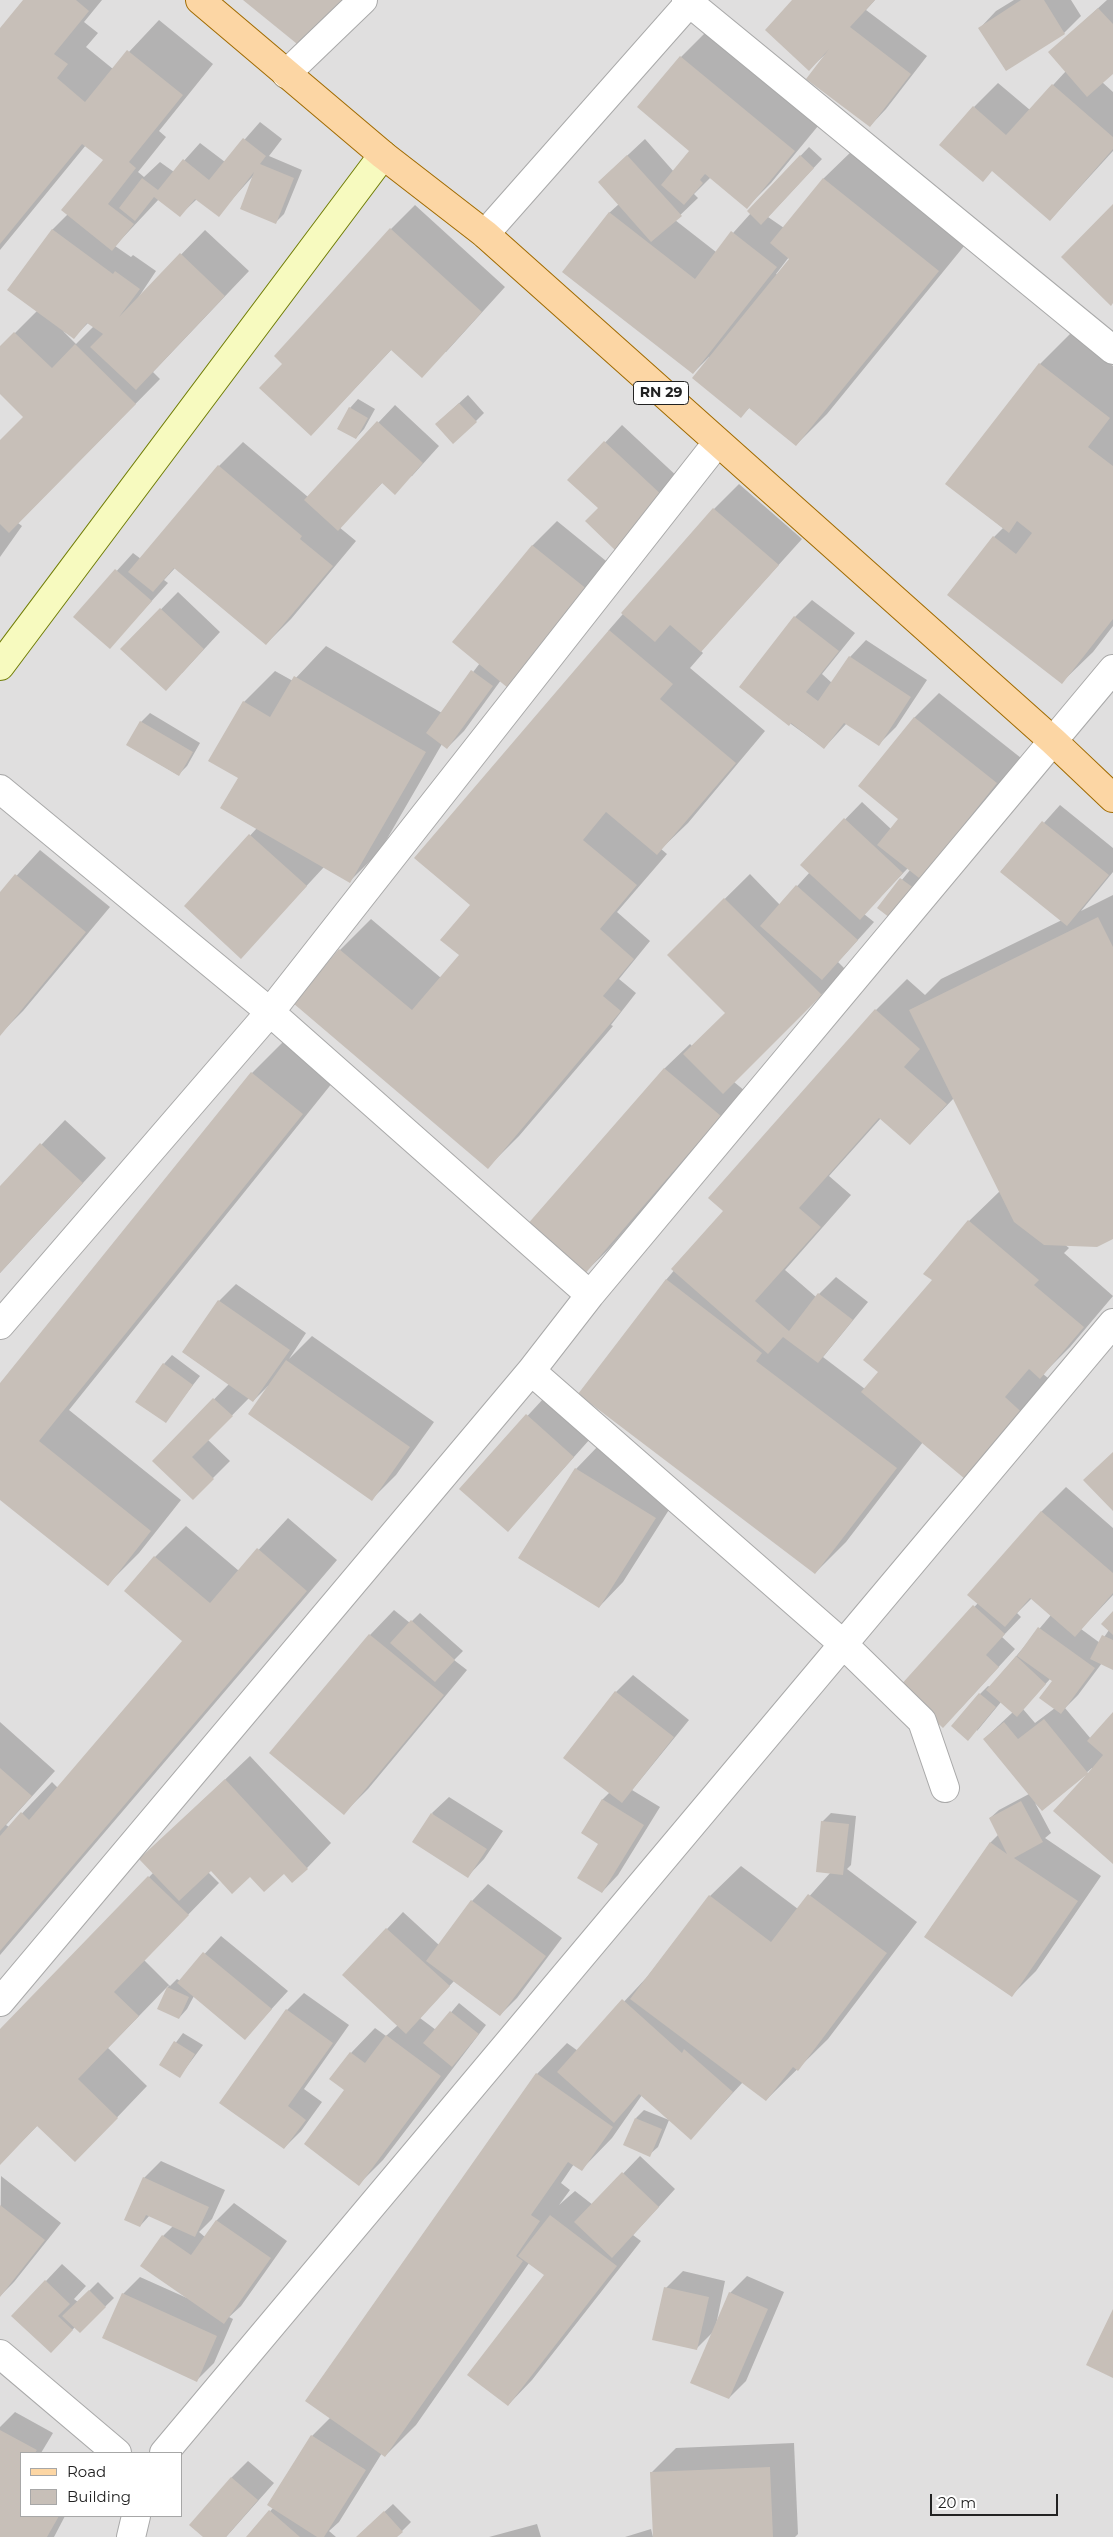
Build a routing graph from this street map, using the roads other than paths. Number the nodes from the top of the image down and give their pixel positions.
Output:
1 (200, 0) edge
2 (363, 0) edge
3 (688, 2) edge
4 (286, 74) junction
5 (383, 155) junction
6 (485, 234) junction
7 (1113, 350) edge
8 (717, 443) junction
9 (0, 666) edge
10 (1113, 669) edge
11 (1053, 741) junction
12 (0, 789) edge
13 (1113, 798) edge
14 (270, 1012) junction
15 (590, 1295) junction
16 (1113, 1323) edge
17 (0, 1325) edge
18 (531, 1371) junction
19 (843, 1644) junction
20 (946, 1788) dead end
21 (0, 2002) edge
22 (0, 2354) edge
23 (116, 2452) edge
24 (165, 2452) edge
25 (136, 2517) edge
26 (131, 2537) edge

1 - 4 main road, RN 29
2 - 4 street
3 - 6 street
3 - 7 street
4 - 5 main road, RN 29
5 - 6 main road, RN 29
5 - 9 street
6 - 8 main road, RN 29
8 - 11 main road, RN 29
8 - 14 street
10 - 11 street
11 - 13 main road, RN 29
11 - 15 street
12 - 14 street
14 - 15 street
14 - 17 street
15 - 18 street
16 - 19 street
18 - 19 street
18 - 21 street
19 - 20 street
19 - 24 street
22 - 23 street
25 - 26 street

